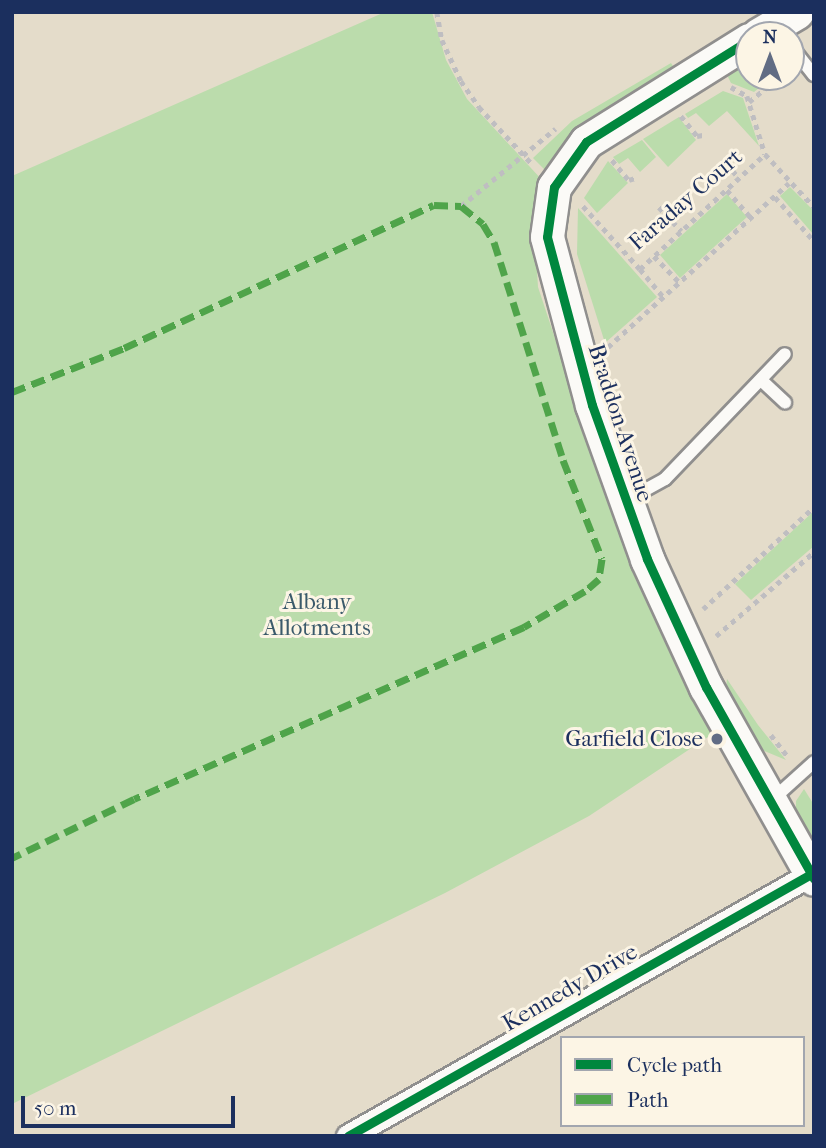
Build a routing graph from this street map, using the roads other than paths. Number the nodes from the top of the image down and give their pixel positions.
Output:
1 (735, 52) edge
2 (785, 354) dead end
3 (761, 380) junction
4 (785, 402) dead end
5 (624, 502) junction
6 (814, 762) edge
7 (770, 801) junction
8 (812, 876) edge
9 (348, 1136) edge

1 - 5 street, Braddon Avenue
2 - 3 lane
3 - 4 lane
3 - 5 lane
5 - 7 street, Braddon Avenue
6 - 7 lane
7 - 8 street, Braddon Avenue
8 - 9 street, Kennedy Drive

